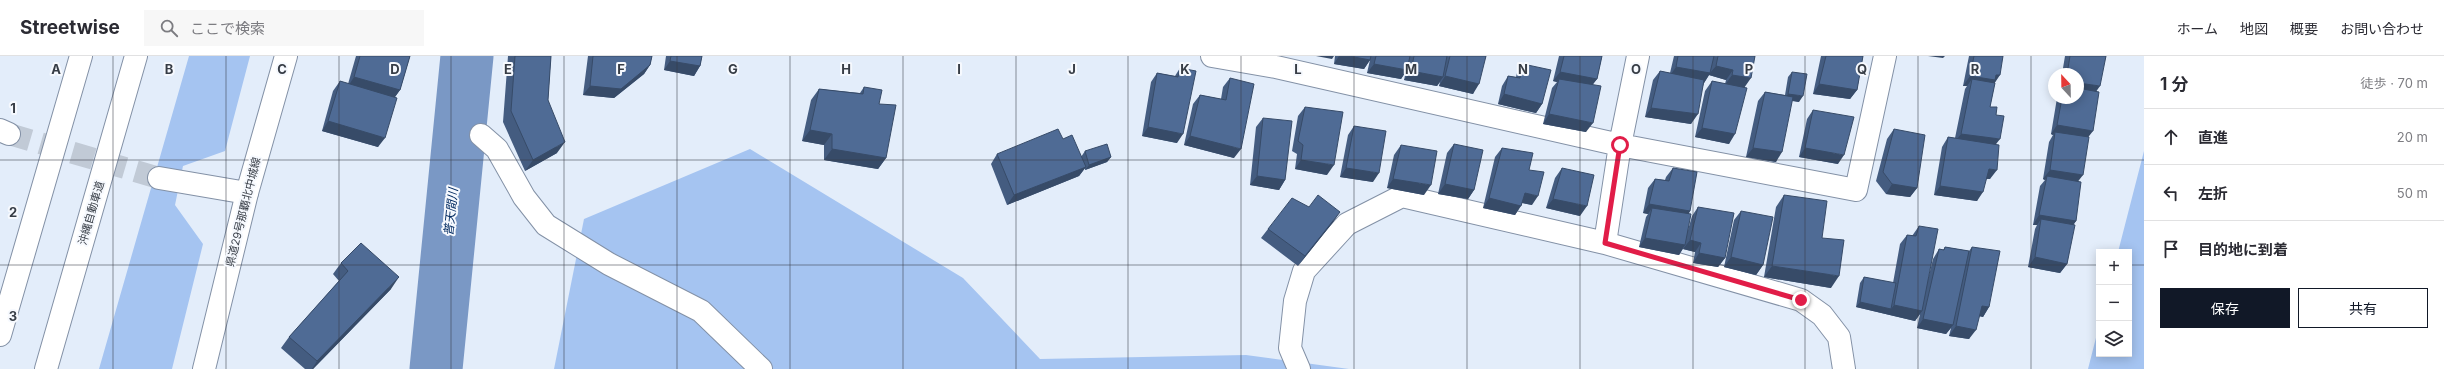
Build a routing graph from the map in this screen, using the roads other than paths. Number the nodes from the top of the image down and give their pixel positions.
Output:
1 (81, 56) edge
2 (136, 56) edge
3 (286, 56) edge
4 (1212, 56) edge
5 (1638, 56) edge
6 (1885, 56) edge
7 (1277, 61) edge
8 (481, 135) dead end
9 (1620, 145) junction
10 (159, 178) tunnel mouth
11 (247, 193) junction
12 (1605, 243) junction
13 (0, 335) edge
14 (46, 369) edge
15 (204, 369) edge
16 (761, 369) edge
17 (1299, 369) edge
18 (1844, 369) edge

1 - 13 main road
2 - 14 main road, 沖縄自動車道
3 - 11 main road, 県道29号那覇北中城線
4 - 7 main road
5 - 9 main road
6 - 9 main road
7 - 9 main road
8 - 16 main road
9 - 12 main road
10 - 11 main road
11 - 15 main road, 県道29号那覇北中城線
12 - 17 main road
12 - 18 main road

